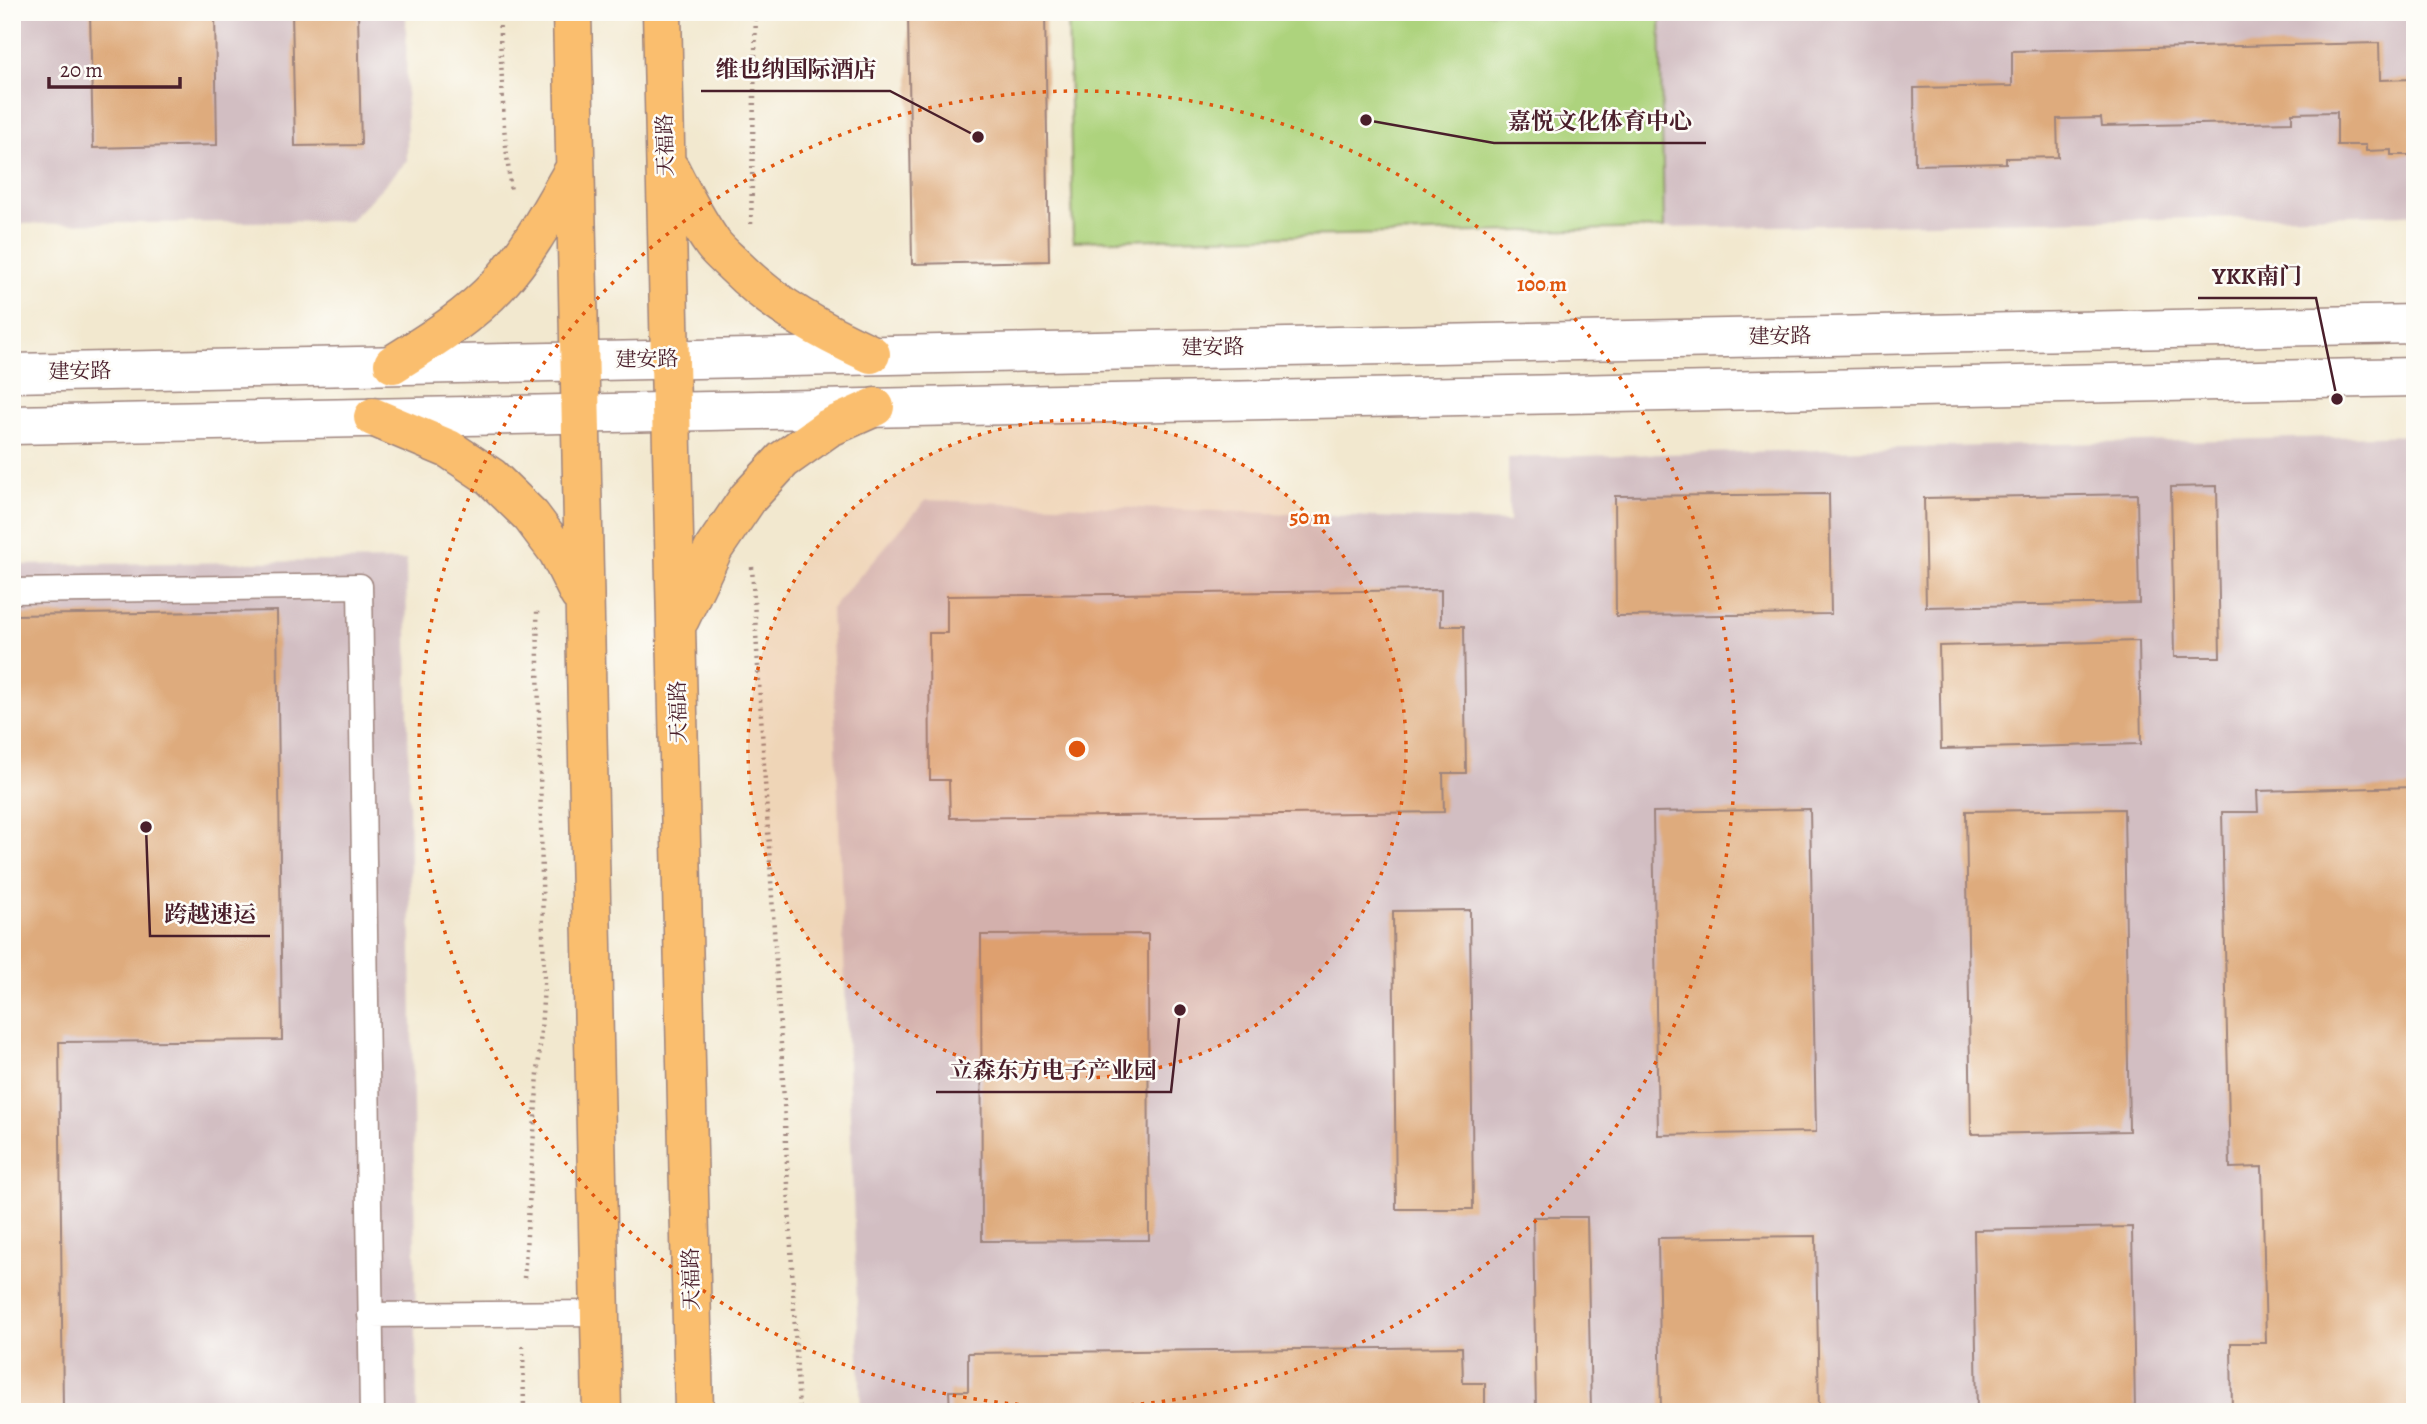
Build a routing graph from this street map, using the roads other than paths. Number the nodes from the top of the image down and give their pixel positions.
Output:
1 (572, 12) edge
2 (662, 12) edge
3 (666, 160) junction
4 (575, 168) junction
5 (2415, 324) edge
6 (871, 354) junction
7 (670, 359) junction
8 (580, 361) junction
9 (393, 365) junction
10 (12, 373) edge
11 (2415, 377) edge
12 (875, 407) junction
13 (671, 410) junction
14 (580, 412) junction
15 (373, 417) junction
16 (12, 425) edge
17 (12, 591) edge
18 (584, 604) junction
19 (677, 627) junction
20 (600, 1313) junction
21 (370, 1315) junction
22 (372, 1412) edge
23 (602, 1412) edge
24 (694, 1412) edge

1 - 4 main road
2 - 3 main road, 天福路
3 - 6 main road
3 - 7 main road, 天福路
4 - 8 main road
4 - 9 main road
5 - 6 street, 建安路
6 - 7 street, 建安路
7 - 8 street, 建安路
7 - 13 main road, 天福路
8 - 9 street, 建安路
8 - 14 main road
9 - 10 street, 建安路
11 - 12 street
12 - 13 street
12 - 19 main road
13 - 14 street
13 - 19 main road, 天福路
14 - 15 street
14 - 18 main road
15 - 16 street
15 - 18 main road
17 - 21 lane
18 - 20 main road
19 - 24 main road, 天福路
20 - 21 lane
20 - 23 main road
21 - 22 lane

